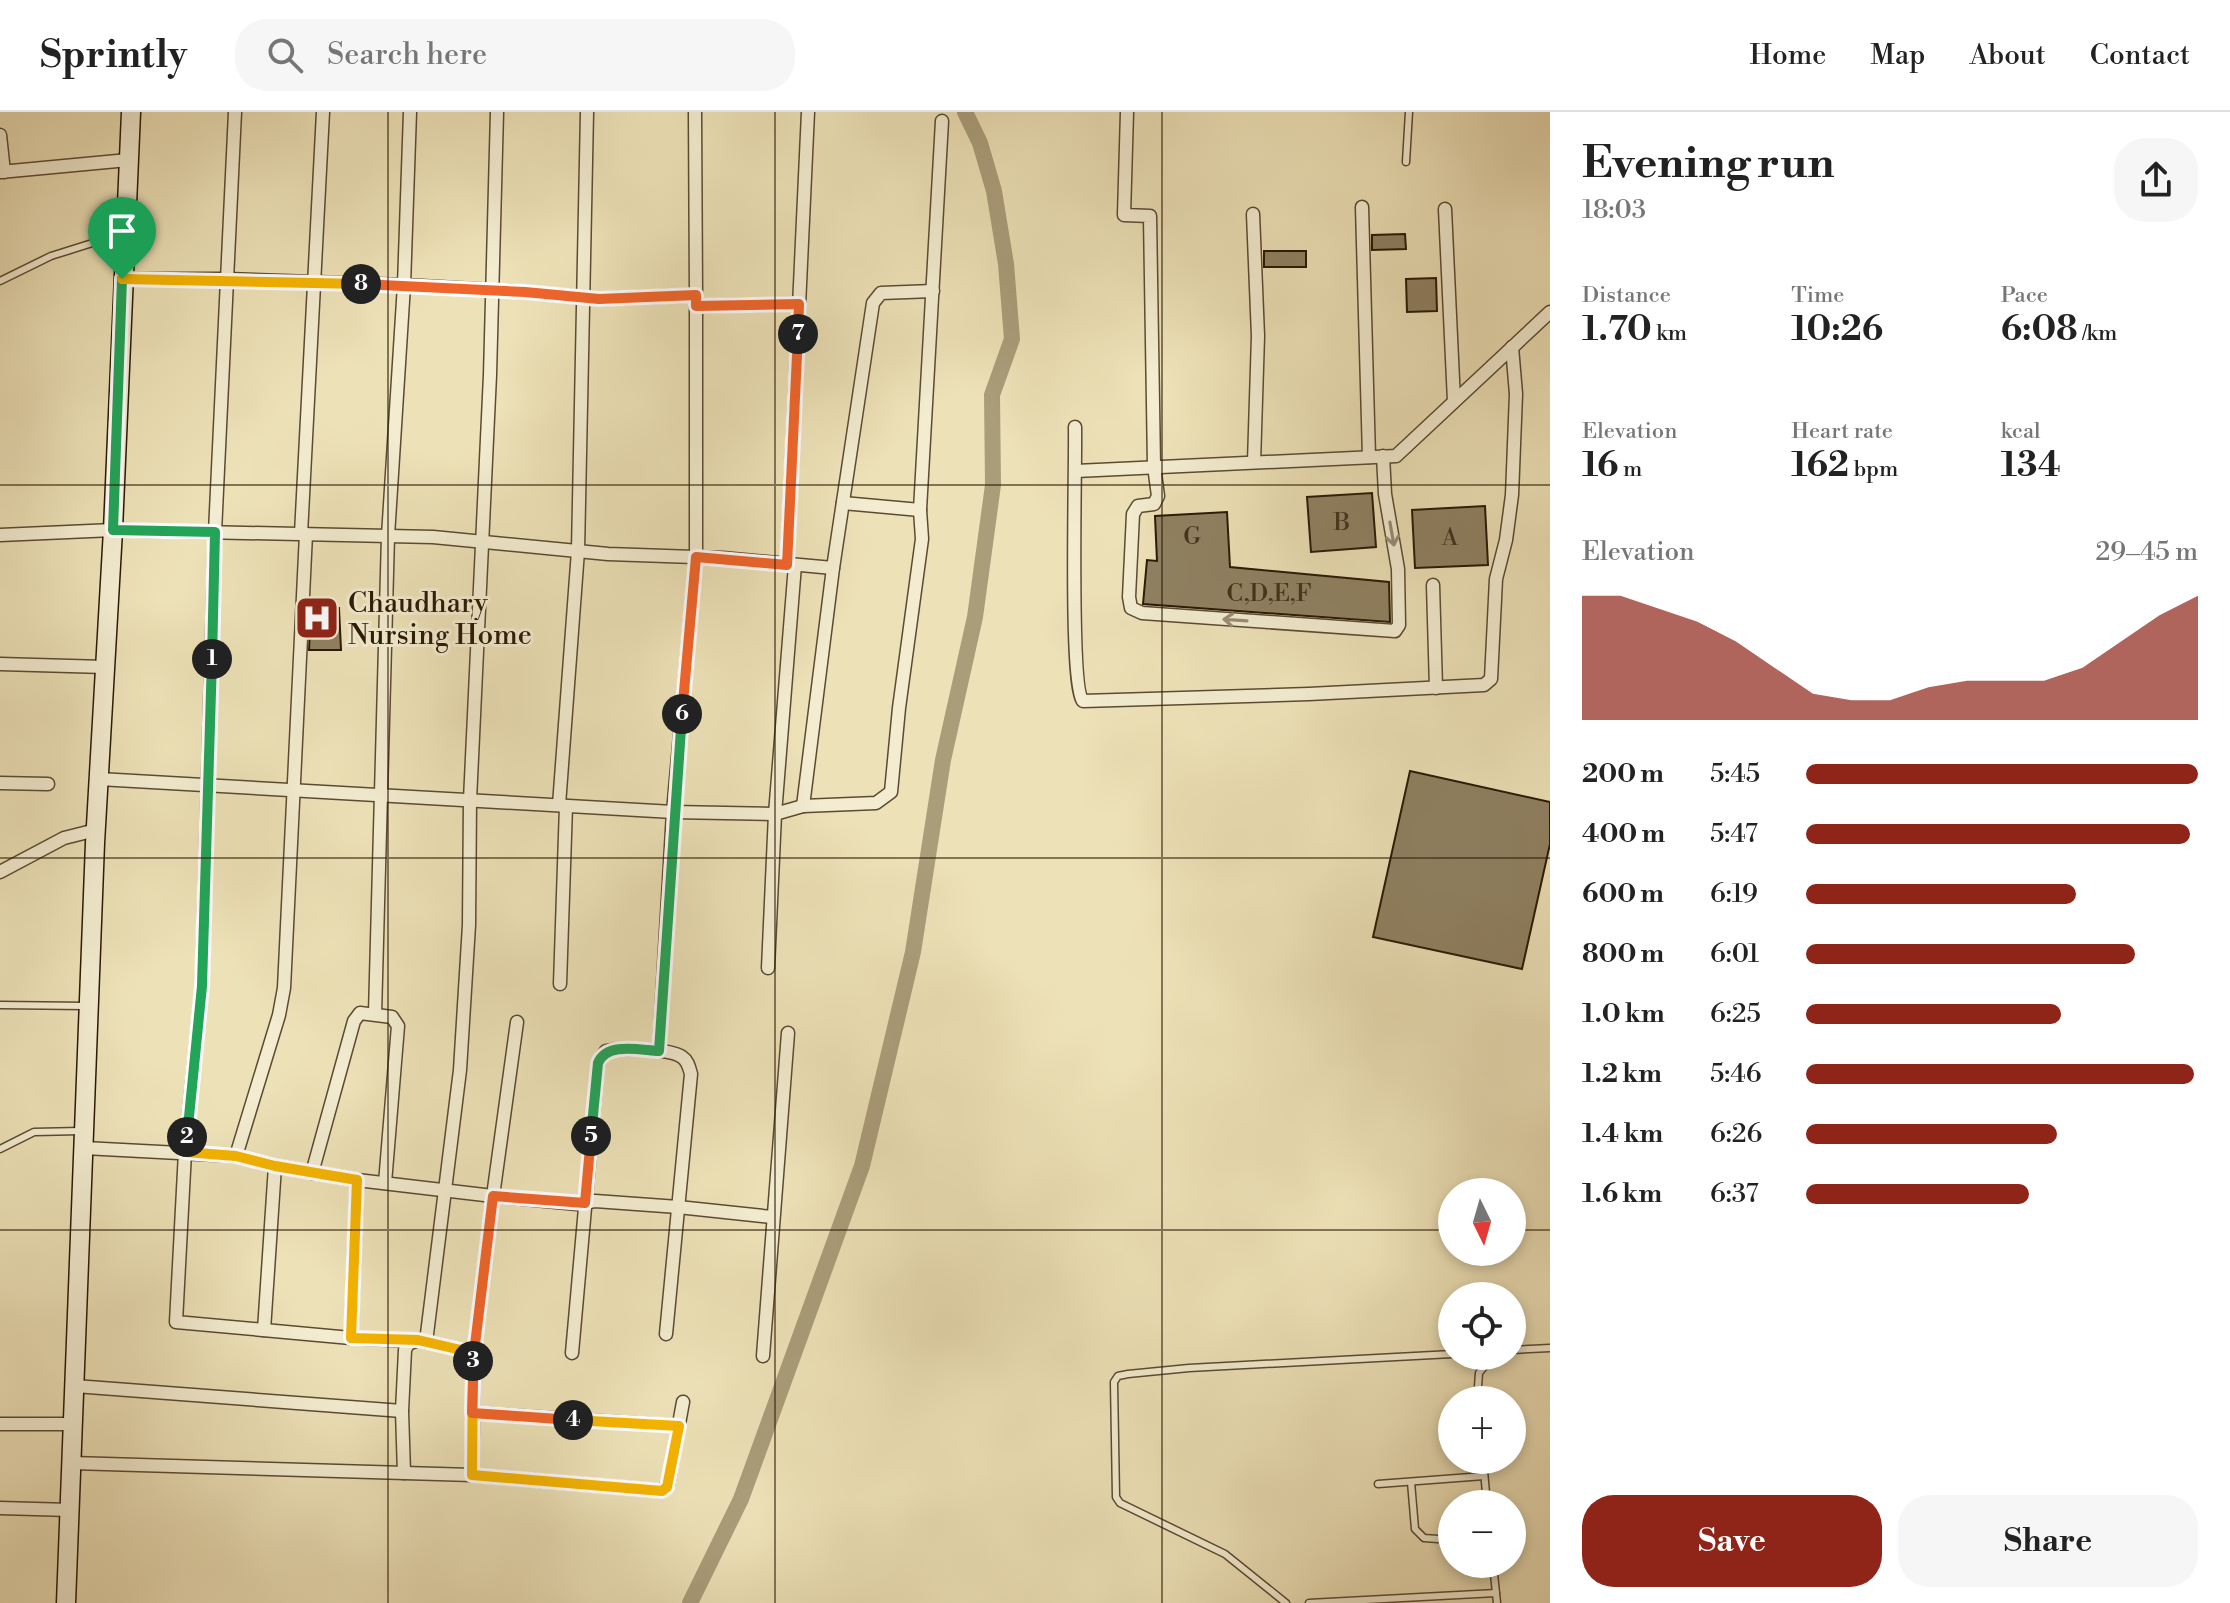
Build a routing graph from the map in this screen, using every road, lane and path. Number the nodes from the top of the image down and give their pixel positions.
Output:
1 (131, 112) edge
2 (235, 112) edge
3 (323, 112) edge
4 (410, 112) edge
5 (497, 112) edge
6 (587, 112) edge
7 (695, 112) edge
8 (808, 112) edge
9 (1127, 112) edge
10 (1409, 112) edge
11 (942, 121) dead end
12 (0, 135) edge
13 (128, 160) junction
14 (1406, 162) dead end
15 (2, 172) edge
16 (1362, 207) dead end
17 (1445, 209) dead end
18 (1253, 214) dead end
19 (124, 233) junction
20 (122, 279) junction
21 (227, 279) junction
22 (0, 281) edge
23 (312, 282) junction
24 (404, 285) junction
25 (490, 290) junction
26 (933, 291) junction
27 (582, 297) junction
28 (696, 300) junction
29 (799, 304) junction
30 (1550, 312) edge
31 (1512, 347) junction
32 (1454, 401) junction
33 (1075, 427) dead end
34 (1383, 456) junction
35 (1369, 457) junction
36 (1254, 462) junction
37 (1154, 466) junction
38 (1076, 471) junction
39 (843, 503) junction
40 (920, 510) junction
41 (113, 530) junction
42 (215, 532) junction
43 (304, 534) junction
44 (0, 535) edge
45 (388, 536) junction
46 (482, 542) junction
47 (578, 551) junction
48 (696, 557) junction
49 (791, 565) junction
50 (833, 568) junction
51 (1433, 585) dead end
52 (0, 664) edge
53 (105, 667) junction
54 (1436, 688) junction
55 (99, 779) junction
56 (0, 783) edge
57 (48, 784) dead end
58 (209, 785) junction
59 (295, 790) junction
60 (383, 795) junction
61 (470, 800) junction
62 (562, 805) junction
63 (803, 806) junction
64 (673, 812) junction
65 (775, 814) junction
66 (96, 830) junction
67 (0, 872) edge
68 (768, 968) dead end
69 (560, 984) dead end
70 (0, 1005) edge
71 (89, 1006) junction
72 (375, 1014) junction
73 (517, 1022) dead end
74 (788, 1033) dead end
75 (659, 1051) junction
76 (84, 1140) junction
77 (0, 1149) edge
78 (185, 1152) junction
79 (236, 1156) junction
80 (275, 1166) junction
81 (312, 1173) junction
82 (357, 1180) junction
83 (385, 1183) junction
84 (447, 1189) junction
85 (493, 1196) junction
86 (585, 1203) junction
87 (678, 1207) junction
88 (772, 1217) junction
89 (264, 1330) junction
90 (666, 1334) dead end
91 (351, 1338) junction
92 (412, 1341) junction
93 (426, 1342) junction
94 (1550, 1348) edge
95 (1526, 1349) edge
96 (474, 1353) junction
97 (572, 1353) dead end
98 (1438, 1355) edge
99 (763, 1356) dead end
100 (75, 1386) junction
101 (683, 1402) dead end
102 (402, 1411) junction
103 (472, 1413) junction
104 (0, 1424) edge
105 (73, 1424) junction
106 (679, 1426) junction
107 (72, 1463) junction
108 (404, 1473) junction
109 (472, 1475) junction
110 (1484, 1476) joint
111 (1411, 1482) junction
112 (1378, 1484) dead end
113 (1486, 1490) edge
114 (0, 1508) edge
115 (70, 1510) junction
116 (1438, 1539) edge
117 (1494, 1578) edge
118 (1496, 1593) junction
119 (1332, 1602) edge
120 (66, 1603) edge
121 (1286, 1603) edge
122 (1309, 1603) edge
123 (1497, 1603) edge

1 - 13 street
2 - 21 street
3 - 23 street
4 - 24 street
5 - 25 street
6 - 27 street
7 - 28 street
8 - 29 street
9 - 37 street
10 - 14 lane
11 - 26 street
12 - 15 street
13 - 15 street
13 - 19 street
16 - 35 street
17 - 32 street
18 - 36 street
19 - 20 street
19 - 22 lane
20 - 21 street
20 - 41 street
21 - 23 street
21 - 42 street
23 - 24 street
23 - 43 street
24 - 25 street
24 - 45 street
25 - 27 street
25 - 46 street
26 - 39 street
26 - 40 street
27 - 28 street
27 - 47 street
28 - 29 street
28 - 48 street
29 - 49 street
30 - 31 street
31 - 32 street
31 - 54 street
32 - 34 street
33 - 38 street
34 - 35 street
34 -> 37 street
35 - 36 street
36 - 37 street
37 - 38 street
38 - 54 street
39 - 40 street
39 - 50 street
40 - 63 street
41 - 42 street
41 - 44 street
41 - 53 street
42 - 43 street
42 - 58 street
43 - 45 street
43 - 59 street
45 - 46 street
45 - 60 street
46 - 47 street
46 - 61 street
47 - 48 street
47 - 62 street
48 - 49 street
48 - 64 street
49 - 50 street
49 - 65 street
50 - 63 street
51 - 54 street
52 - 53 street
53 - 55 street
55 - 58 street
55 - 66 street
56 - 57 street
58 - 59 street
58 - 78 street
59 - 60 street
59 - 79 street
60 - 61 street
60 - 72 street
61 - 62 street
61 - 84 street
62 - 64 street
62 - 69 street
63 - 65 street
64 - 65 street
64 - 75 street
65 - 68 street
66 - 67 street
66 - 71 street
70 - 71 lane
71 - 76 street
72 - 81 street
72 - 83 street
73 - 85 street
74 - 88 street
75 - 86 street
75 - 87 street
76 - 77 lane
76 - 78 street
76 - 100 street
78 - 79 street
78 - 89 street
79 - 80 street
80 - 81 street
80 - 89 street
81 - 82 street
82 - 83 street
82 - 91 street
83 - 84 street
84 - 85 street
84 - 93 street
85 - 86 street
85 - 96 street
86 - 87 street
86 - 97 street
87 - 88 street
87 - 90 street
88 - 99 street
89 - 91 street
91 - 92 street
92 - 93 street
92 - 102 street
93 - 96 street
94 - 95 lane
96 - 103 street
98 - 121 lane
100 - 102 street
100 - 105 street
101 - 106 street
102 - 108 street
103 - 106 street
103 - 109 street
104 - 105 street
105 - 107 street
106 - 109 street
107 - 108 street
107 - 115 street
108 - 109 street
110 - 111 lane
110 - 113 lane
111 - 112 lane
111 - 116 lane
114 - 115 street
115 - 120 street
117 - 118 lane
118 - 119 lane
118 - 123 lane
119 - 122 lane

